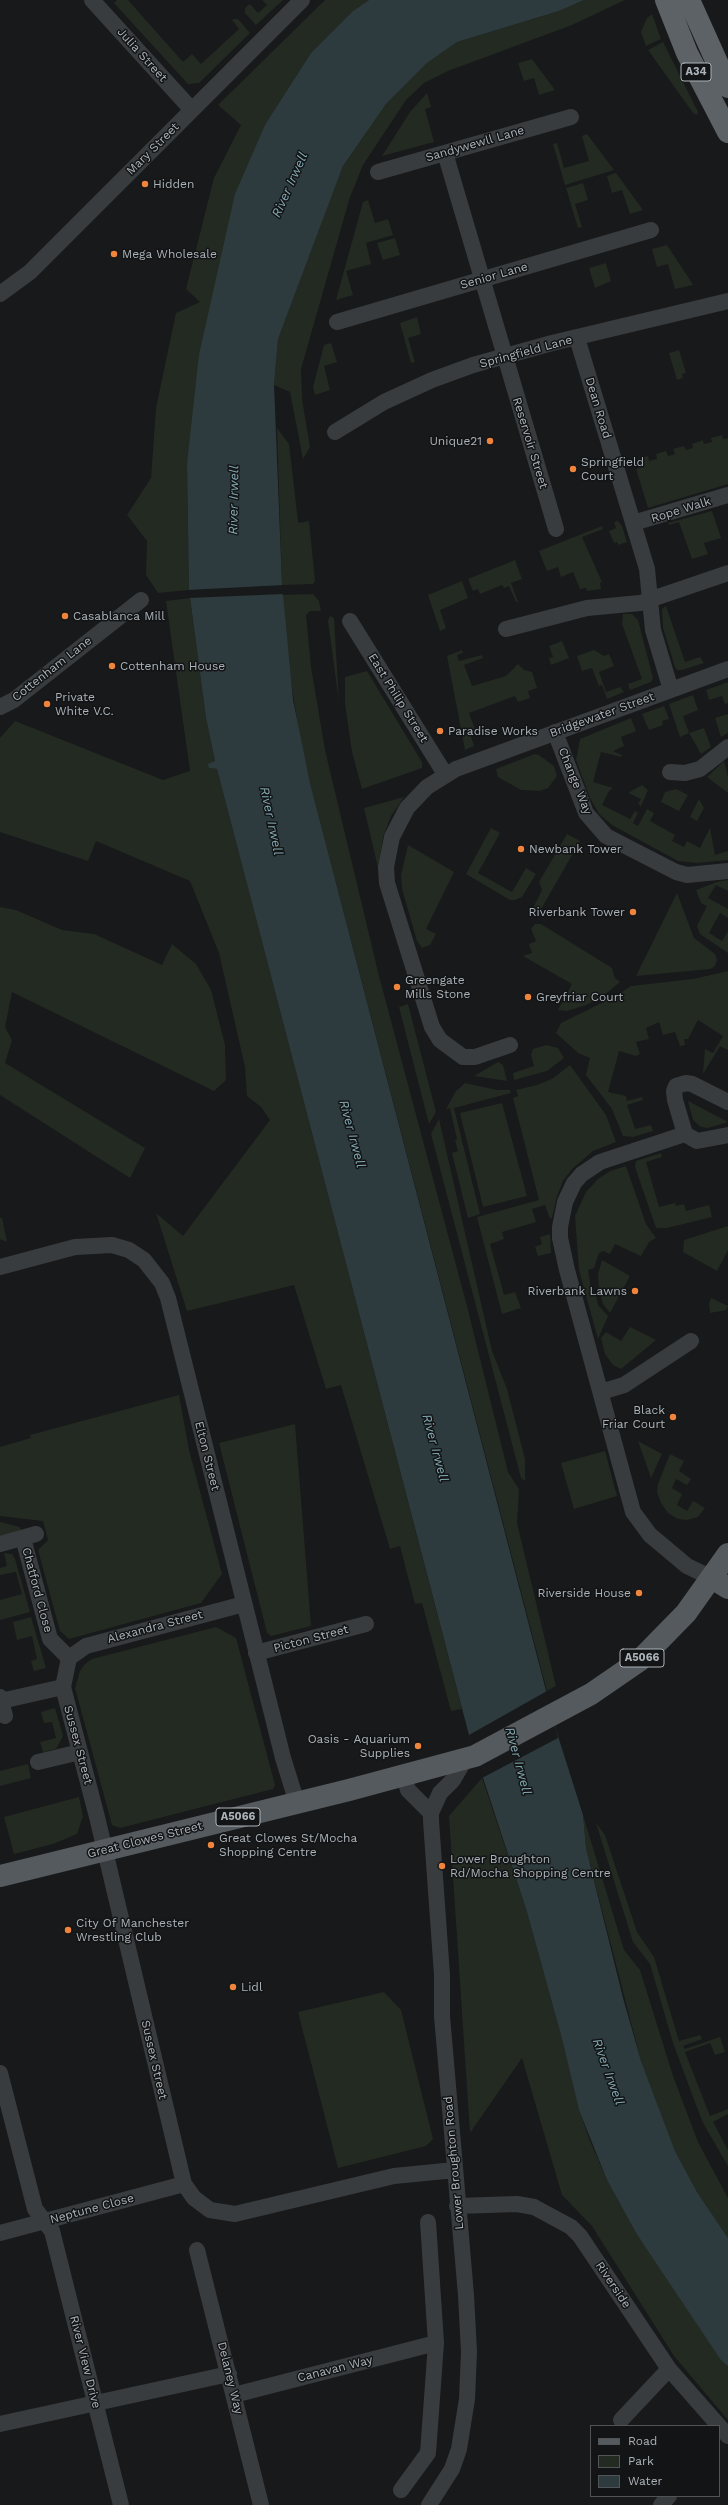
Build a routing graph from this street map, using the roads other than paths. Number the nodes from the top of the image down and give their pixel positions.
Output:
1 (92, 0) edge
2 (302, 0) edge
3 (689, 0) edge
4 (667, 5) edge
5 (728, 87) edge
6 (192, 110) junction
7 (571, 117) dead end
8 (728, 132) edge
9 (445, 153) junction
10 (378, 172) dead end
11 (651, 230) dead end
12 (481, 280) junction
13 (0, 294) edge
14 (728, 301) edge
15 (337, 322) dead end
16 (577, 338) junction
17 (504, 357) junction
18 (335, 432) dead end
19 (728, 496) edge
20 (634, 523) junction
21 (556, 529) dead end
22 (728, 573) edge
23 (141, 600) dead end
24 (650, 600) junction
25 (350, 621) dead end
26 (506, 629) dead end
27 (728, 669) edge
28 (671, 690) junction
29 (0, 707) edge
30 (555, 732) junction
31 (728, 747) edge
32 (670, 772) dead end
33 (445, 774) junction
34 (728, 871) edge
35 (510, 1046) dead end
36 (728, 1102) edge
37 (685, 1134) junction
38 (728, 1135) edge
39 (0, 1266) edge
40 (691, 1341) dead end
41 (601, 1392) junction
42 (0, 1544) edge
43 (728, 1554) edge
44 (720, 1583) edge
45 (244, 1604) junction
46 (366, 1624) dead end
47 (256, 1653) junction
48 (69, 1658) junction
49 (63, 1687) junction
50 (2, 1704) edge
51 (80, 1752) junction
52 (469, 1759) junction
53 (38, 1762) dead end
54 (404, 1776) junction
55 (297, 1803) junction
56 (431, 1813) junction
57 (105, 1851) junction
58 (0, 1876) edge
59 (0, 2073) edge
60 (455, 2170) junction
61 (184, 2184) junction
62 (457, 2206) junction
63 (45, 2222) junction
64 (428, 2222) dead end
65 (0, 2233) edge
66 (197, 2250) dead end
67 (436, 2343) junction
68 (670, 2369) junction
69 (228, 2374) junction
70 (234, 2395) junction
71 (96, 2403) junction
72 (620, 2420) dead end
73 (0, 2424) edge
74 (718, 2425) edge
75 (720, 2427) edge
76 (728, 2436) edge
77 (401, 2490) dead end
78 (668, 2497) edge
79 (121, 2505) edge
80 (261, 2505) edge
81 (429, 2505) edge
82 (661, 2505) edge

1 - 6 street, Julia Street
2 - 6 street, Mary Street
3 - 5 highway, A34
4 - 8 highway, A34
6 - 13 street, Mary Street
7 - 9 street, Sandywewll Lane
9 - 10 street, Sandywewll Lane
9 - 12 street, Reservoir Street
11 - 12 street, Senior Lane
12 - 15 street, Senior Lane
12 - 17 street, Reservoir Street
14 - 16 street, Springfield Lane
16 - 17 street, Springfield Lane
16 - 20 street, Dean Road
17 - 18 street, Springfield Lane
17 - 21 street, Reservoir Street
19 - 20 street, Rope Walk
20 - 24 street, Dean Road
22 - 24 street
23 - 29 street, Cottenham Lane
24 - 26 street
24 - 28 street, Dean Road
25 - 33 street, East Philip Street
27 - 28 street, Bridgewater Street
28 - 30 street, Bridgewater Street
30 - 33 street, Bridgewater Street
30 - 34 street, Change Way
31 - 32 street
33 - 35 street, Bridgewater Street
36 - 37 street
37 - 38 street
37 - 41 street
39 - 45 street, Elton Street
40 - 41 street
41 - 44 street
42 - 48 street, Chatford Close
43 - 44 main road
44 - 52 main road, A5066
45 - 47 street, Elton Street
45 - 48 street, Alexandra Street
46 - 47 street, Picton Street
47 - 55 street, Elton Street
48 - 49 street, Sussex Street
49 - 50 street
49 - 51 street, Sussex Street
51 - 53 street
51 - 57 street, Sussex Street
52 - 54 main road, Great Clowes Street / A5066
52 - 56 street, Lower Broughton Road
54 - 55 main road, Great Clowes Street / A5066
54 - 56 street
55 - 57 main road, Great Clowes Street / A5066
56 - 60 street, Lower Broughton Road
57 - 58 main road, Great Clowes Street / A5066
57 - 61 street, Sussex Street
59 - 63 street, River View Drive
60 - 61 street, Sussex Street
60 - 62 street, Lower Broughton Road
61 - 63 street, Neptune Close
62 - 68 street, Riverside
62 - 81 street, Lower Broughton Road
63 - 65 street, Neptune Close
63 - 71 street, River View Drive
64 - 67 street
66 - 69 street, Delaney Way
67 - 70 street, Canavan Way
67 - 77 street
68 - 72 street
68 - 74 street, Riverside
69 - 70 street, Delaney Way
69 - 71 street
70 - 80 street, Delaney Way
71 - 73 street
71 - 79 street, River View Drive
75 - 76 street, Riverside
78 - 82 street

